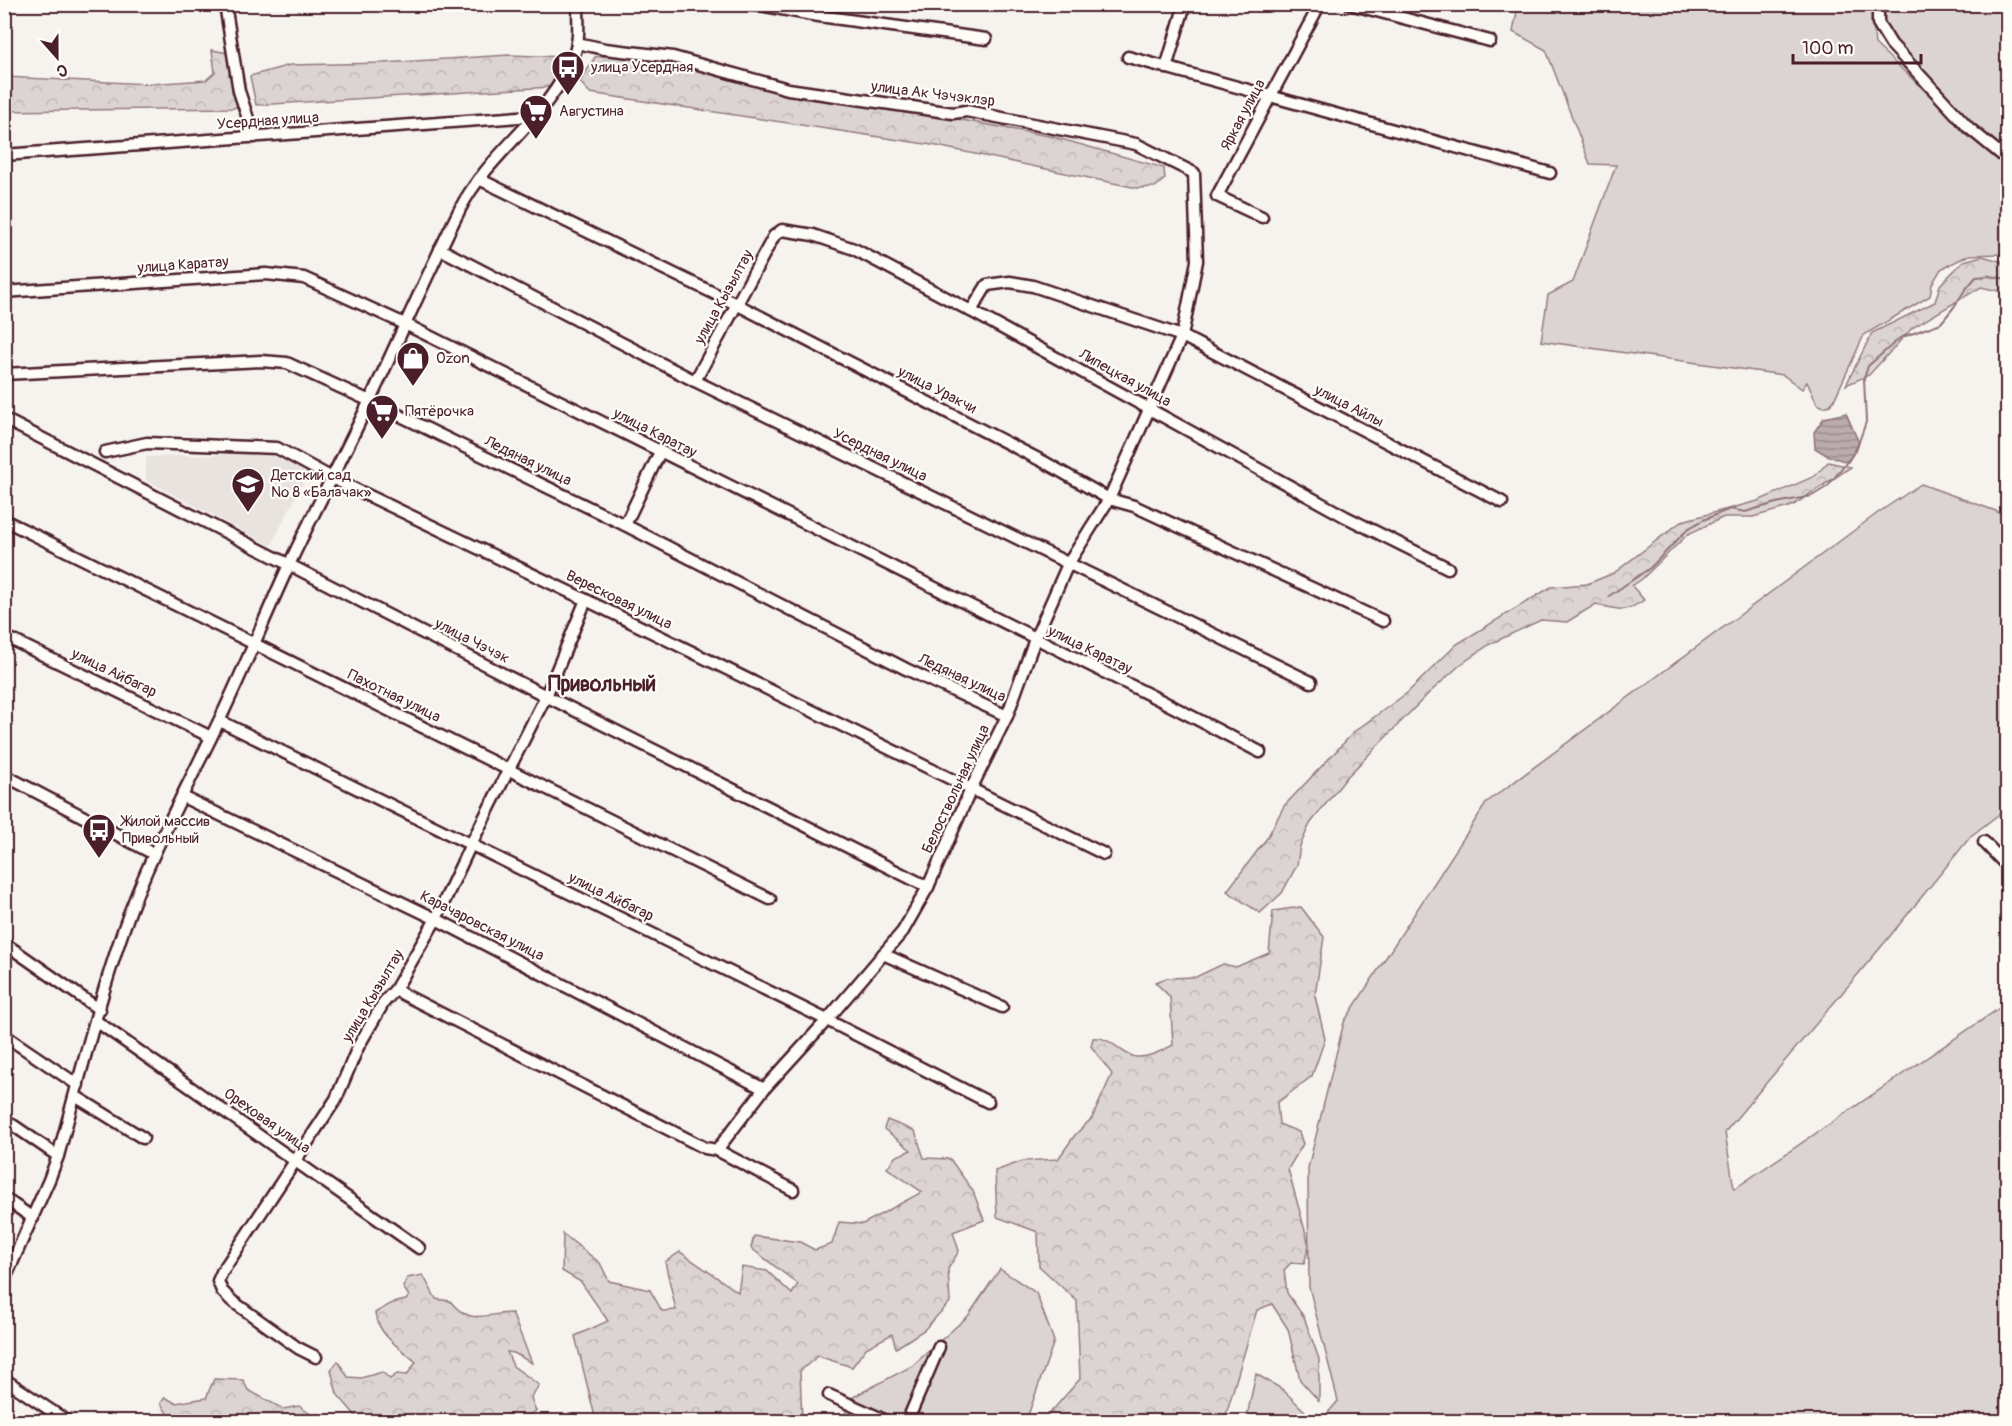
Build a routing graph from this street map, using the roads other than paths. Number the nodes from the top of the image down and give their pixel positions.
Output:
1 (225, 4) edge
2 (578, 4) edge
3 (755, 4) edge
4 (1185, 4) edge
5 (1320, 4) edge
6 (1350, 4) edge
7 (1878, 4) edge
8 (986, 39) dead end
9 (1490, 41) dead end
10 (577, 43) junction
11 (1128, 57) dead end
12 (1166, 68) junction
13 (1270, 97) junction
14 (533, 116) junction
15 (254, 137) junction
16 (4, 155) edge
17 (2007, 160) edge
18 (1550, 173) dead end
19 (479, 179) junction
20 (1262, 217) dead end
21 (782, 230) joint
22 (440, 249) junction
23 (1197, 261) joint
24 (4, 292) edge
25 (736, 304) junction
26 (971, 311) junction
27 (405, 324) junction
28 (1182, 336) junction
29 (4, 374) edge
30 (695, 381) junction
31 (370, 401) junction
32 (1149, 408) junction
33 (4, 419) edge
34 (105, 452) dead end
35 (660, 452) junction
36 (332, 478) junction
37 (1109, 499) junction
38 (1502, 501) dead end
39 (4, 520) edge
40 (625, 525) junction
41 (1068, 564) junction
42 (289, 565) junction
43 (1448, 568) dead end
44 (586, 600) junction
45 (1383, 621) dead end
46 (4, 636) edge
47 (1035, 639) junction
48 (254, 644) junction
49 (1311, 682) dead end
50 (546, 696) junction
51 (1007, 716) junction
52 (220, 721) junction
53 (211, 737) junction
54 (1260, 752) dead end
55 (508, 770) junction
56 (4, 775) edge
57 (971, 789) junction
58 (183, 797) junction
59 (1984, 842) dead end
60 (471, 844) junction
61 (154, 854) junction
62 (1104, 854) dead end
63 (2007, 867) edge
64 (928, 887) junction
65 (770, 899) dead end
66 (436, 919) junction
67 (4, 943) edge
68 (883, 954) junction
69 (395, 990) junction
70 (1002, 1007) dead end
71 (98, 1015) junction
72 (827, 1020) junction
73 (4, 1035) edge
74 (764, 1089) junction
75 (76, 1090) junction
76 (987, 1102) dead end
77 (4, 1119) edge
78 (143, 1138) dead end
79 (717, 1150) junction
80 (58, 1156) junction
81 (296, 1160) junction
82 (793, 1190) dead end
83 (4, 1198) edge
84 (33, 1218) junction
85 (419, 1248) dead end
86 (4, 1281) edge
87 (939, 1347) dead end
88 (316, 1357) dead end
89 (4, 1379) edge
90 (829, 1395) dead end
91 (68, 1422) edge
92 (889, 1422) edge
93 (907, 1422) edge

1 - 15 street
2 - 10 street
3 - 8 street
4 - 12 street
5 - 13 street, Яркая улица
6 - 9 street
7 - 17 street
10 - 14 street
10 - 23 street, улица Ак Чэчэклэр
11 - 12 street
12 - 13 street
13 - 18 street
13 - 20 street, Яркая улица
14 - 15 street, Усердная улица
14 - 19 street
15 - 16 street, Усердная улица
19 - 22 street
19 - 25 street, улица Уракчи
21 - 25 street, улица Кызылтау
21 - 26 street, Липецкая улица
22 - 27 street
22 - 30 street, Усердная улица
23 - 28 street, Белоствольная улица
24 - 27 street, улица Каратау
25 - 30 street, улица Кызылтау
25 - 37 street, улица Уракчи
26 - 28 street, улица Айлы
26 - 32 street, Липецкая улица
27 - 31 street
27 - 35 street, улица Каратау
28 - 32 street, Белоствольная улица
28 - 38 street, улица Айлы
29 - 31 street, Ледяная улица
30 - 41 street, Усердная улица
31 - 36 street
31 - 40 street, Ледяная улица
32 - 37 street, Белоствольная улица
32 - 43 street, Липецкая улица
33 - 42 street, улица Чэчэк
34 - 36 street, Вересковая улица
35 - 40 street
35 - 47 street, улица Каратау
36 - 42 street
36 - 44 street, Вересковая улица
37 - 41 street, Белоствольная улица
37 - 45 street, улица Уракчи
39 - 48 street, Пахотная улица
40 - 51 street, Ледяная улица
41 - 47 street, Белоствольная улица
41 - 49 street, Усердная улица
42 - 48 street
42 - 50 street, улица Чэчэк
44 - 50 street, улица Кызылтау
44 - 57 street, Вересковая улица
46 - 53 street, улица Айбагар
47 - 51 street, Белоствольная улица
47 - 54 street, улица Каратау
48 - 52 street
48 - 55 street, Пахотная улица
50 - 55 street, улица Кызылтау
50 - 64 street, улица Чэчэк
51 - 57 street, Белоствольная улица
52 - 53 street
52 - 60 street, улица Айбагар
53 - 58 street
55 - 60 street, улица Кызылтау
55 - 65 street, Пахотная улица
56 - 61 street
57 - 62 street, Вересковая улица
57 - 64 street, Белоствольная улица
58 - 61 street
58 - 66 street, Карачаровская улица
59 - 63 street
60 - 66 street, улица Кызылтау
60 - 72 street, улица Айбагар
61 - 71 street
64 - 68 street, Белоствольная улица
66 - 69 street, улица Кызылтау
66 - 74 street, Карачаровская улица
67 - 71 street, Ореховая улица
68 - 70 street
68 - 72 street, Белоствольная улица
69 - 79 street
69 - 81 street, улица Кызылтау
71 - 75 street
71 - 81 street, Ореховая улица
72 - 74 street, Белоствольная улица
72 - 76 street, улица Айбагар
73 - 75 street
74 - 79 street, Белоствольная улица
75 - 78 street
75 - 80 street
77 - 80 street
79 - 82 street
80 - 84 street
81 - 85 street, Ореховая улица
81 - 88 street, улица Кызылтау
83 - 84 street
84 - 86 street
87 - 93 street
89 - 91 street
90 - 92 street

